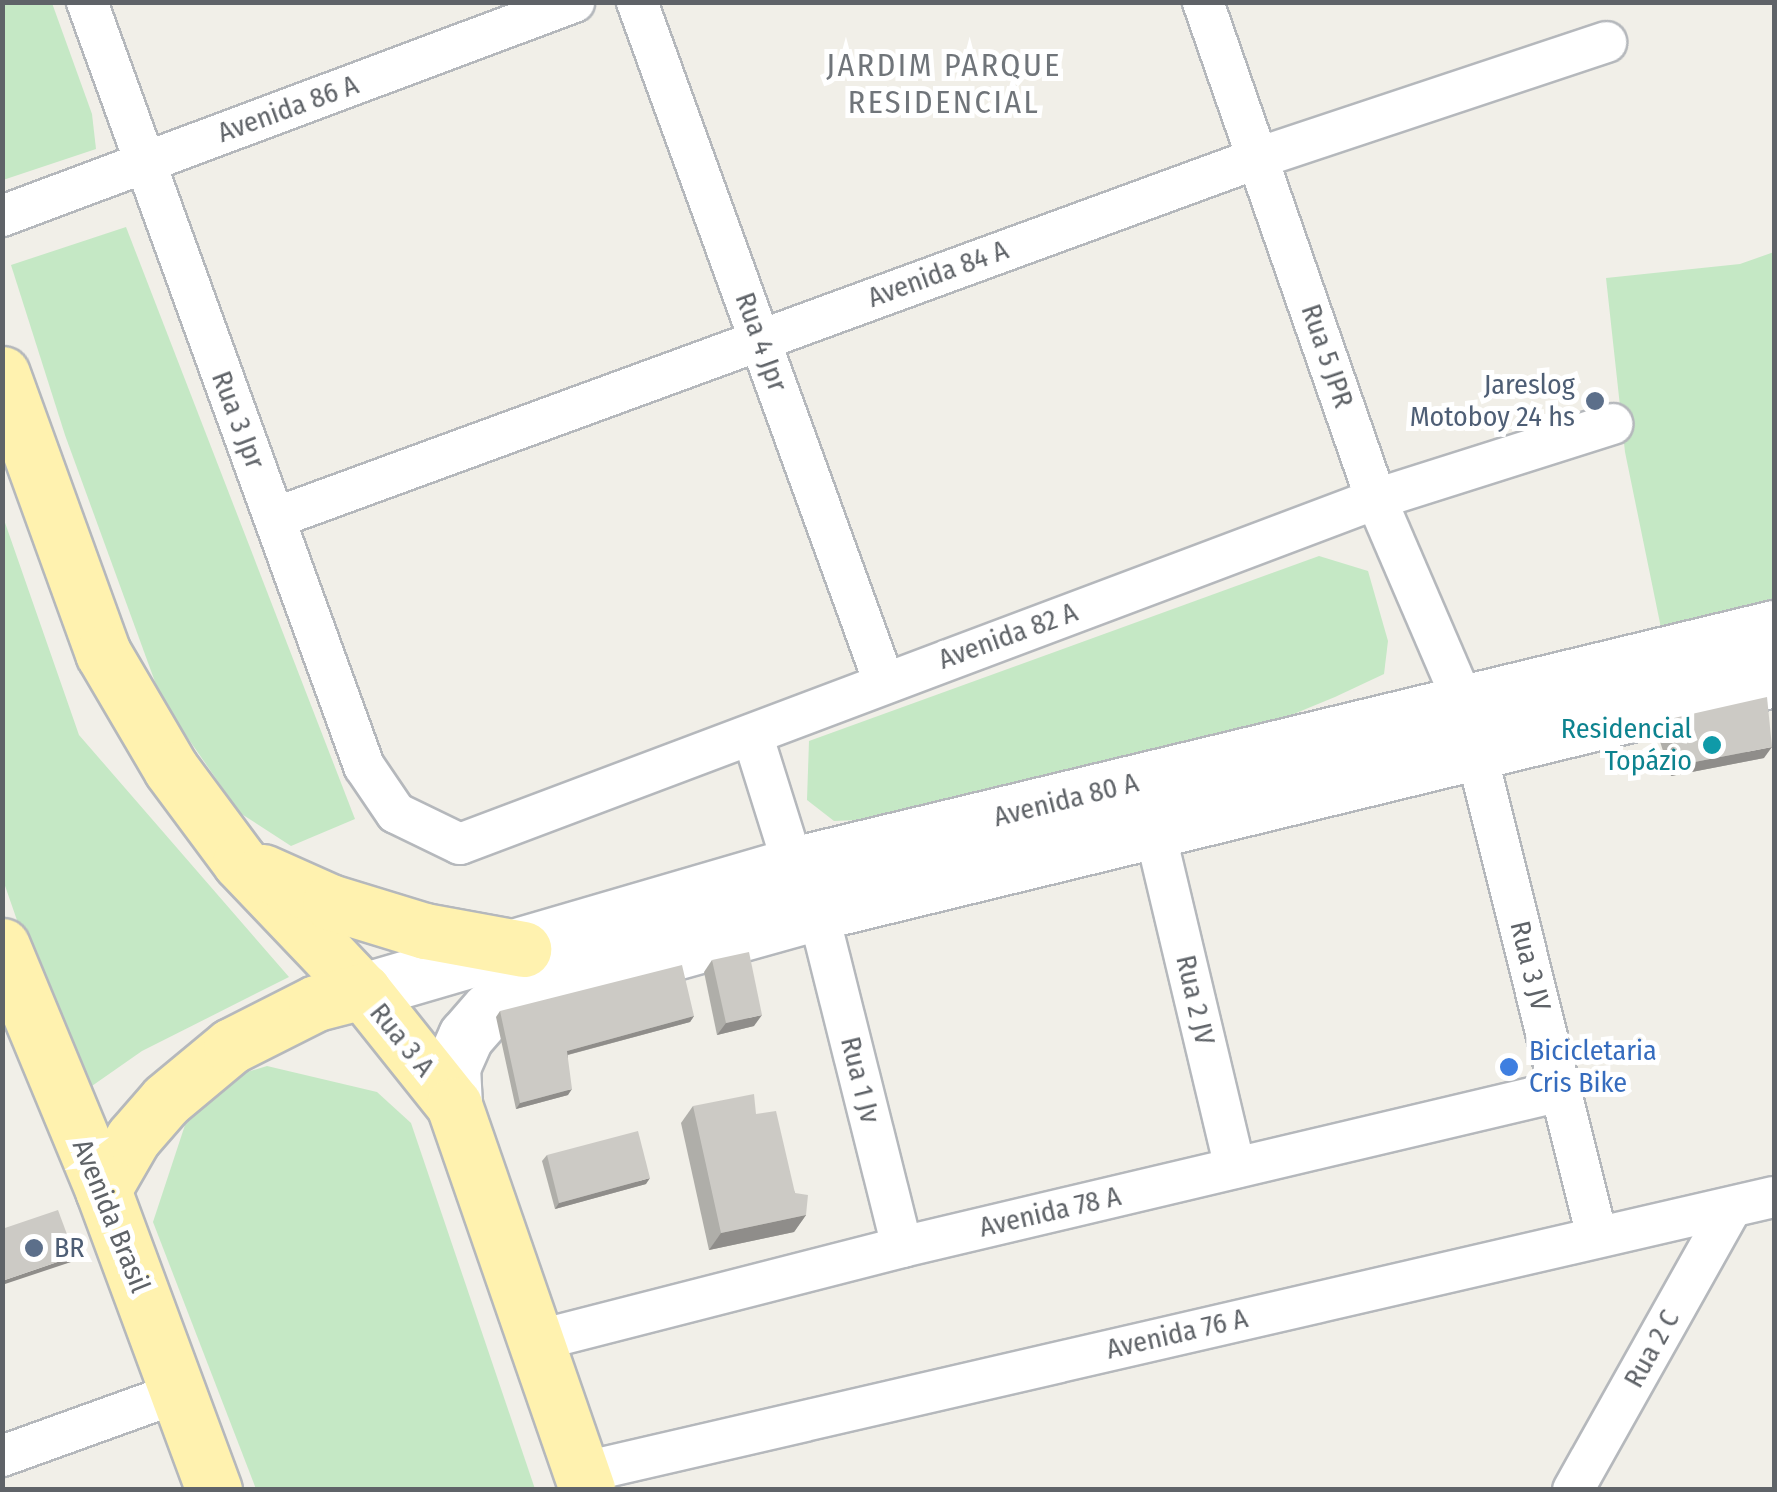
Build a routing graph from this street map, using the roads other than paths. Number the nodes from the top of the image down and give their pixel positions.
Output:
1 (88, 2) edge
2 (574, 2) edge
3 (637, 2) edge
4 (1202, 2) edge
5 (1606, 42) dead end
6 (1258, 158) junction
7 (142, 164) junction
8 (2, 216) edge
9 (760, 338) junction
10 (2, 374) edge
11 (1612, 424) dead end
12 (1376, 500) junction
13 (275, 518) junction
14 (1774, 628) edge
15 (1774, 679) edge
16 (884, 682) junction
17 (1471, 729) junction
18 (754, 736) junction
19 (411, 824) joint
20 (1155, 832) junction
21 (240, 862) junction
22 (793, 866) junction
23 (818, 912) junction
24 (2, 946) edge
25 (523, 949) junction
26 (363, 991) junction
27 (16, 1028) edge
28 (1561, 1091) junction
29 (454, 1105) junction
30 (1234, 1168) junction
31 (103, 1190) junction
32 (1774, 1198) edge
33 (1731, 1208) junction
34 (1597, 1237) junction
35 (902, 1247) junction
36 (540, 1340) junction
37 (180, 1392) junction
38 (2, 1456) edge
39 (583, 1481) edge
40 (214, 1490) edge
41 (1573, 1490) edge

1 - 7 street, Rua 3 Jpr
2 - 7 street, Avenida 86 A
3 - 9 street, Rua 4 Jpr
4 - 6 street, Rua 5 JPR
5 - 6 street, Avenida 84 A
6 - 9 street, Avenida 84 A
6 - 12 street, Rua 5 JPR
7 - 8 street, Avenida 86 A
7 - 13 street, Rua 3 Jpr
9 - 13 street, Avenida 84 A
9 - 16 street, Rua 4 Jpr
10 - 21 main road, Rua 3 A
11 - 12 street, Avenida 82 A
12 - 16 street, Avenida 82 A
12 - 17 street, Rua 5 JPR
13 - 19 street, Rua 3 Jpr
14 - 17 main road, Avenida 80 A
15 - 17 main road, Avenida 80 A
16 - 18 street, Avenida 82 A
17 - 20 main road, Avenida 80 A
17 - 22 main road, Avenida 80 A
17 - 28 street, Rua 3 JV
18 - 19 street, Avenida 82 A
18 - 22 street
20 - 23 main road, Avenida 80 A
20 - 30 street, Rua 2 JV
21 - 25 main road
21 - 26 main road, Rua 3 A
22 - 25 main road, Avenida 80 A
23 - 29 main road, Avenida 80 A
23 - 35 street, Rua 1 Jv
24 - 27 main road, Avenida Brasil
25 - 26 main road, Avenida 80 A
26 - 29 main road, Rua 3 A
26 - 31 main road
27 - 31 main road, Avenida Brasil
28 - 30 street, Avenida 78 A
28 - 34 street, Rua 3 JV
29 - 36 main road, Rua 3 A
30 - 35 street, Avenida 78 A
31 - 37 main road, Avenida Brasil
32 - 33 street, Avenida 76 A
33 - 34 street, Avenida 76 A
33 - 41 street, Rua 2 C
34 - 39 street, Avenida 76 A
35 - 36 street, Avenida 78 A
36 - 39 main road, Rua 3 A
37 - 38 street
37 - 40 main road, Avenida Brasil

